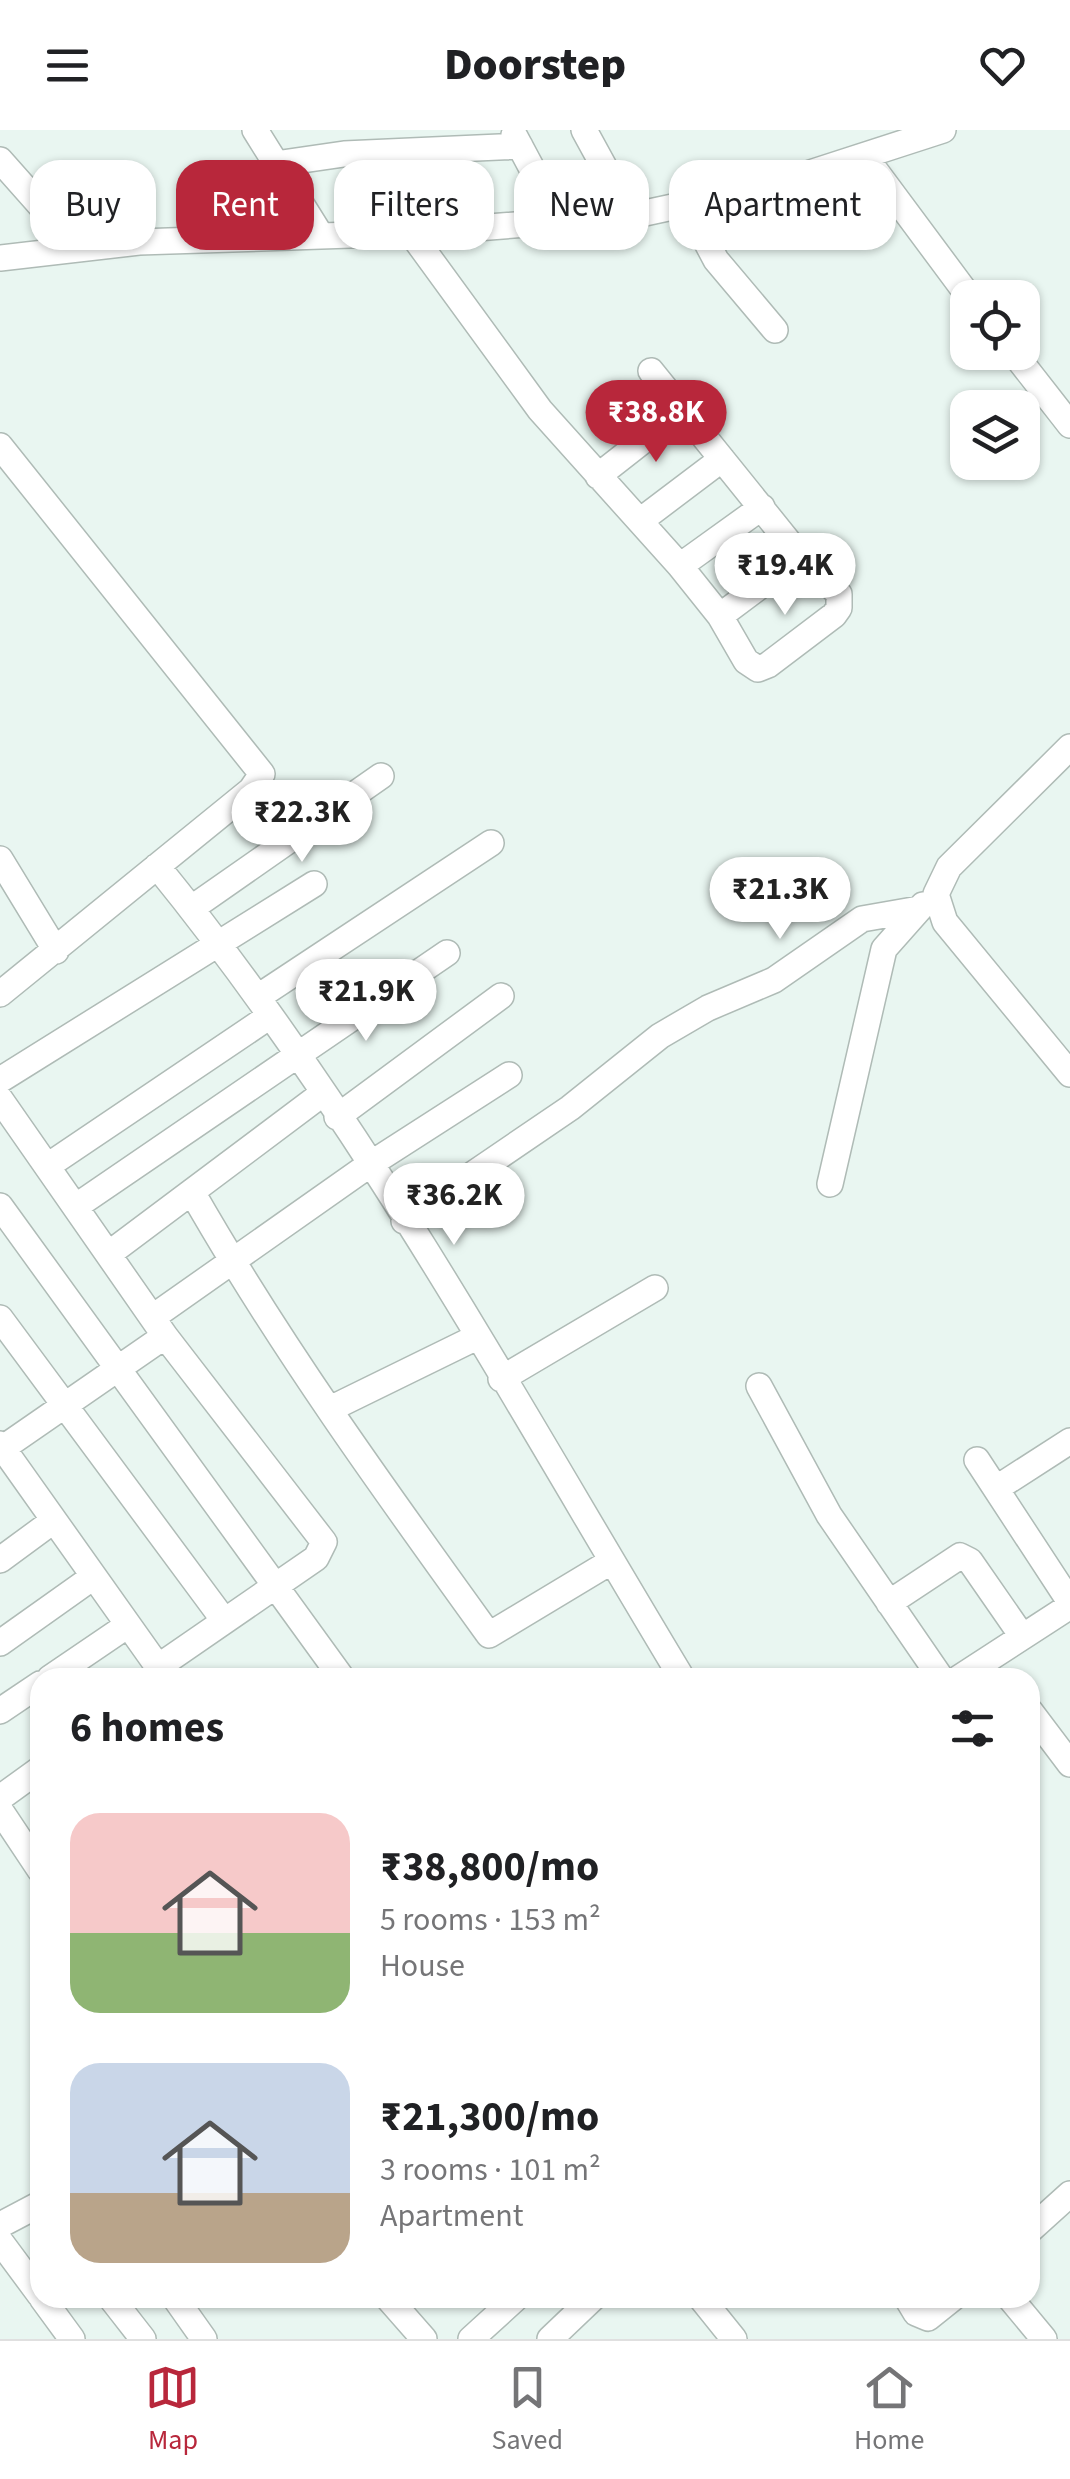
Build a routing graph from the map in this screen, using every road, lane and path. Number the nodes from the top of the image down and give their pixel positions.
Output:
1 (255, 130) edge
2 (584, 130) edge
3 (943, 130) edge
4 (516, 138) edge
5 (866, 158) junction
6 (0, 160) edge
7 (273, 160) edge
8 (303, 160) edge
9 (600, 160) edge
10 (859, 160) edge
11 (30, 193) edge
12 (314, 225) edge
13 (320, 234) junction
14 (334, 234) edge
15 (156, 244) edge
16 (71, 250) edge
17 (424, 250) edge
18 (711, 250) edge
19 (0, 258) edge
20 (957, 280) edge
21 (775, 330) dead end
22 (1027, 370) edge
23 (651, 371) dead end
24 (681, 412) junction
25 (1070, 425) edge
26 (0, 446) edge
27 (722, 459) junction
28 (598, 476) junction
29 (762, 507) junction
30 (640, 521) junction
31 (800, 556) junction
32 (680, 566) junction
33 (720, 616) junction
34 (1070, 746) edge
35 (380, 776) dead end
36 (491, 843) dead end
37 (0, 860) edge
38 (156, 866) junction
39 (314, 884) dead end
40 (927, 902) junction
41 (192, 908) junction
42 (219, 944) junction
43 (56, 951) junction
44 (447, 954) dead end
45 (1, 990) edge
46 (501, 996) dead end
47 (264, 1006) junction
48 (298, 1059) junction
49 (1070, 1074) edge
50 (509, 1075) dead end
51 (0, 1080) edge
52 (322, 1094) junction
53 (3, 1112) edge
54 (337, 1117) junction
55 (49, 1165) junction
56 (369, 1165) junction
57 (830, 1184) dead end
58 (192, 1192) junction
59 (78, 1205) junction
60 (0, 1206) edge
61 (404, 1221) junction
62 (110, 1254) junction
63 (232, 1262) junction
64 (654, 1288) dead end
65 (0, 1318) edge
66 (159, 1327) junction
67 (477, 1337) junction
68 (120, 1368) junction
69 (501, 1379) junction
70 (759, 1386) dead end
71 (65, 1406) junction
72 (330, 1409) junction
73 (1070, 1441) edge
74 (2, 1446) edge
75 (977, 1460) dead end
76 (9, 1477) edge
77 (996, 1488) junction
78 (54, 1521) junction
79 (0, 1560) edge
80 (612, 1561) junction
81 (93, 1578) junction
82 (277, 1583) junction
83 (889, 1603) junction
84 (1070, 1604) edge
85 (222, 1620) junction
86 (128, 1625) junction
87 (1022, 1636) junction
88 (0, 1643) edge
89 (65, 1668) edge
90 (159, 1668) edge
91 (167, 1668) edge
92 (335, 1668) edge
93 (676, 1668) edge
94 (934, 1668) edge
95 (998, 1668) edge
96 (30, 1691) edge
97 (0, 1711) edge
98 (1040, 1724) edge
99 (1070, 1764) edge
100 (30, 1777) edge
101 (0, 1798) edge
102 (0, 1810) edge
103 (30, 1852) edge
104 (1070, 2194) edge
105 (30, 2209) edge
106 (1040, 2221) edge
107 (0, 2225) edge
108 (0, 2242) edge
109 (30, 2282) edge
110 (50, 2308) edge
111 (119, 2308) edge
112 (182, 2308) edge
113 (395, 2308) edge
114 (505, 2308) edge
115 (583, 2308) edge
116 (710, 2308) edge
117 (913, 2308) edge
118 (941, 2308) edge
119 (1018, 2308) edge
120 (414, 2336) edge
121 (72, 2339) edge
122 (143, 2339) edge
123 (204, 2339) edge
124 (471, 2339) edge
125 (550, 2339) edge
126 (734, 2339) edge
127 (1044, 2339) edge

1 - 7 street
2 - 9 street
3 - 5 street
4 - 8 street
5 - 10 street
5 - 20 street
6 - 11 street
12 - 13 street
13 - 14 street
13 - 15 street
16 - 19 street
17 - 28 street
18 - 21 street
22 - 25 street
23 - 24 street
24 - 27 street
24 - 28 street
26 - 38 street
27 - 29 street
27 - 30 street
28 - 30 street
29 - 31 street
29 - 32 street
30 - 32 street
31 - 33 street
31 - 33 street
32 - 33 street
34 - 40 street
35 - 41 street
36 - 47 street
37 - 43 street
38 - 41 street
38 - 43 street
39 - 42 street
40 - 49 street
40 - 57 street
40 - 61 street
41 - 42 street
42 - 47 street
42 - 51 street
43 - 45 street
44 - 48 street
46 - 54 street
47 - 48 street
47 - 55 street
48 - 52 street
48 - 59 street
50 - 56 street
52 - 54 street
52 - 58 street
53 - 55 street
54 - 56 street
55 - 59 street
56 - 61 street
56 - 63 street
58 - 62 street
58 - 63 street
59 - 62 street
60 - 68 street
61 - 67 street
62 - 66 street
63 - 66 street
63 - 72 street
64 - 69 street
65 - 71 street
66 - 68 street
66 - 82 street
67 - 69 street
67 - 72 street
68 - 71 street
68 - 82 street
69 - 80 street
70 - 83 street
71 - 74 street
71 - 85 street
72 - 80 street
73 - 77 street
74 - 76 street
75 - 77 street
76 - 78 street
77 - 84 street
78 - 79 street
78 - 81 street
80 - 93 street
81 - 86 street
81 - 88 street
82 - 85 street
82 - 92 street
83 - 87 street
83 - 94 street
84 - 87 street
85 - 91 street
86 - 89 street
86 - 90 street
87 - 95 street
96 - 97 street
98 - 99 street
100 - 101 street
102 - 103 street
104 - 106 street
105 - 107 street
108 - 109 street
110 - 121 street
111 - 122 street
112 - 123 street
113 - 120 street
114 - 124 street
115 - 125 street
116 - 126 street
117 - 118 street
119 - 127 street

